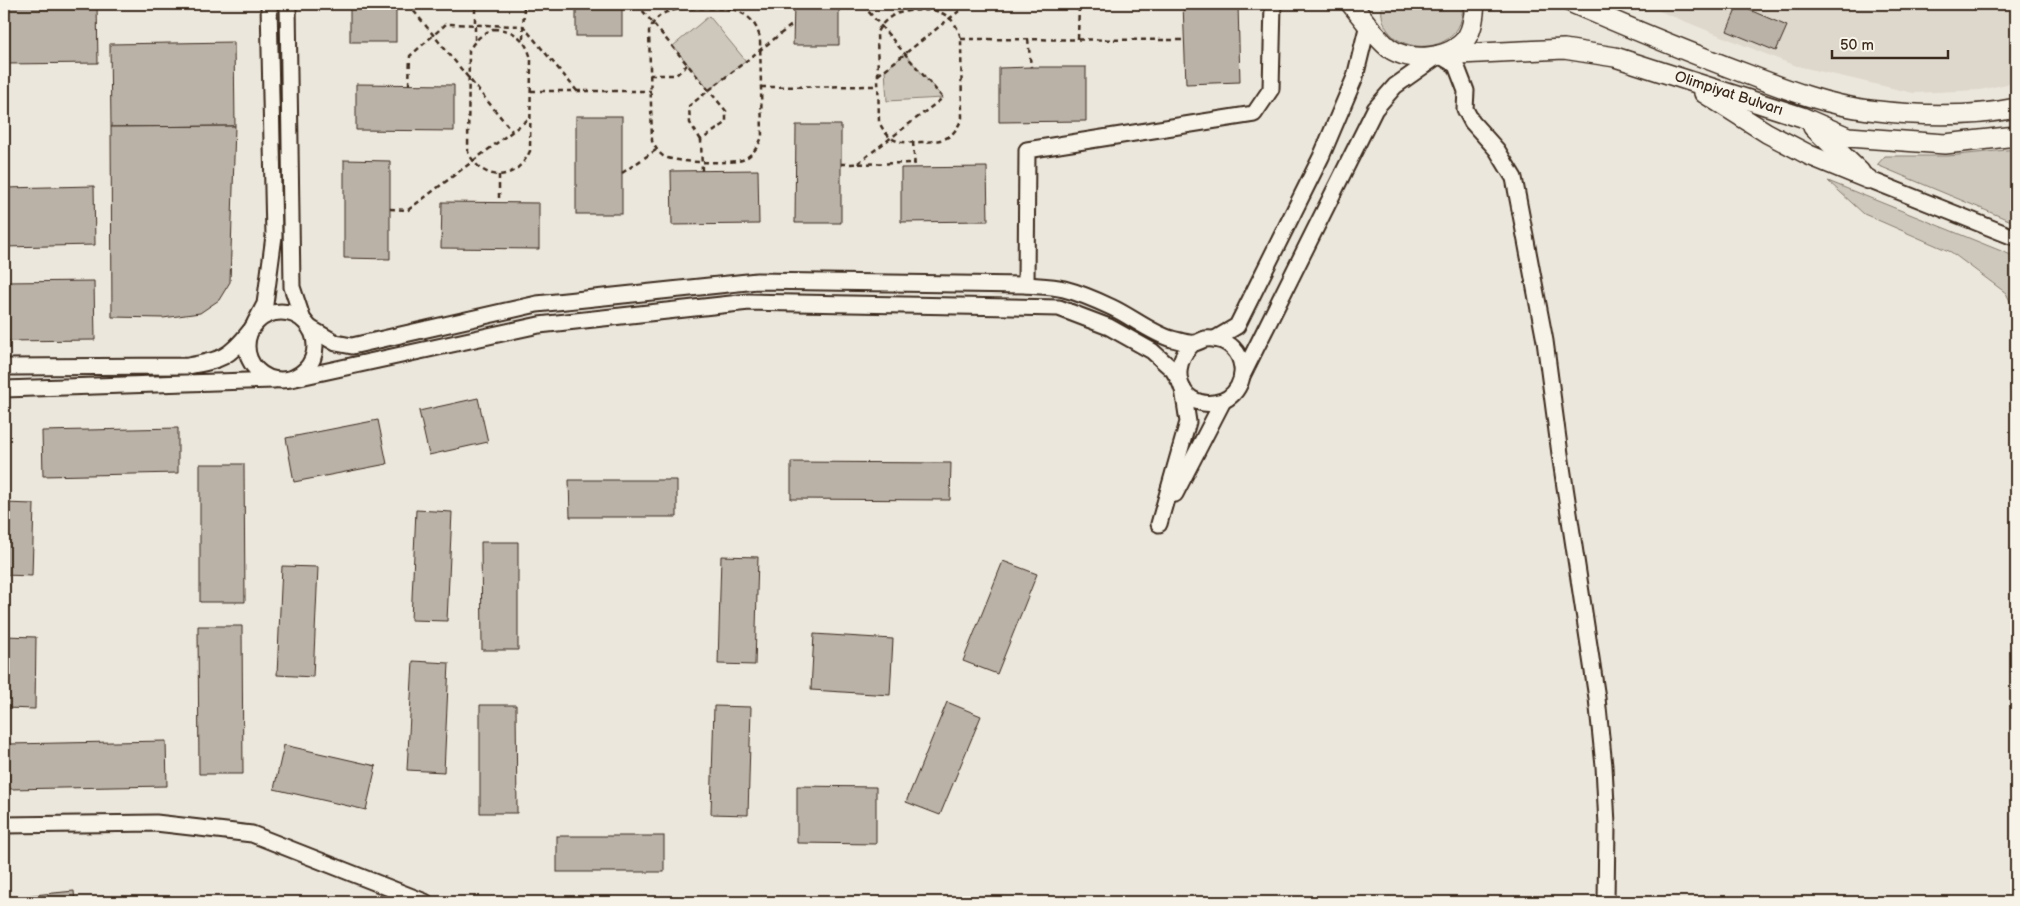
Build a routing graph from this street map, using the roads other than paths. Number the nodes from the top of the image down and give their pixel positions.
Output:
1 (269, 4) edge
2 (288, 4) edge
3 (1273, 4) edge
4 (1351, 4) edge
5 (1368, 4) edge
6 (1475, 4) edge
7 (1574, 4) edge
8 (1368, 24) junction
9 (1439, 55) junction
10 (1682, 78) junction
11 (1773, 84) junction
12 (2016, 108) edge
13 (1802, 117) junction
14 (2016, 136) edge
15 (1873, 139) junction
16 (1868, 179) junction
17 (2016, 238) edge
18 (1026, 285) junction
19 (307, 324) junction
20 (252, 327) junction
21 (1215, 339) junction
22 (1194, 343) junction
23 (4, 367) edge
24 (1242, 376) junction
25 (291, 379) junction
26 (274, 380) junction
27 (1181, 385) junction
28 (4, 388) edge
29 (1223, 401) junction
30 (4, 825) edge
31 (425, 902) edge
32 (1606, 902) edge

1 - 20 street
2 - 19 street
3 - 18 street
4 - 8 main road
5 - 8 main road
6 - 9 main road
7 - 11 main road, Olimpiyat Bulvarı
8 - 9 main road, Olimpiyat Bulvarı
8 - 21 street
9 - 10 main road, Olimpiyat Bulvarı
9 - 24 street
9 - 32 street
10 - 13 main road, Olimpiyat Bulvarı
10 - 16 main road
11 - 12 main road, Olimpiyat Bulvarı
11 - 13 main road
13 - 15 main road, Olimpiyat Bulvarı
13 - 16 main road
14 - 15 main road, Olimpiyat Bulvarı
15 - 16 main road
16 - 17 street
18 - 19 street
18 - 22 street
19 - 20 street
19 - 25 street
20 - 23 street
20 - 26 street
21 - 22 street
21 - 24 street
22 - 27 street
24 - 29 street
25 - 26 street
25 - 27 street
26 - 28 street
27 - 29 street
27 - 29 street
30 - 31 street

